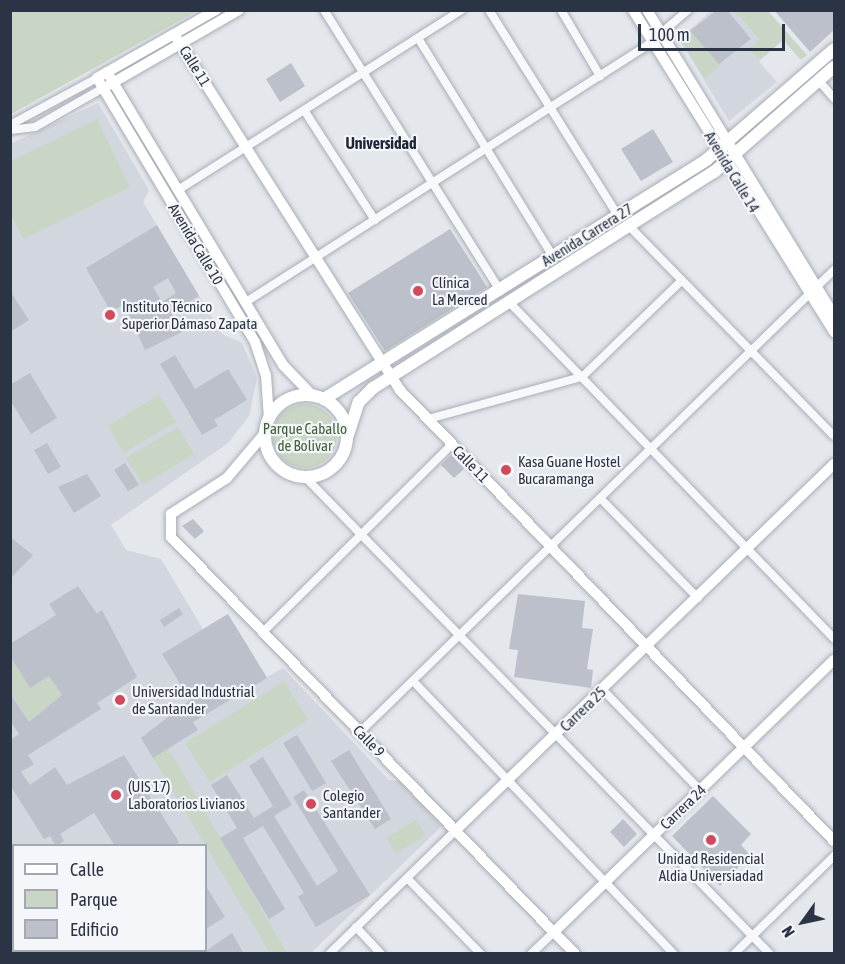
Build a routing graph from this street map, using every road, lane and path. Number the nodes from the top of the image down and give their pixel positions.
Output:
1 (216, 10) edge
2 (239, 10) edge
3 (324, 10) edge
4 (462, 10) edge
5 (489, 10) edge
6 (561, 10) edge
7 (633, 10) edge
8 (647, 10) edge
9 (688, 10) edge
10 (174, 34) junction
11 (418, 38) junction
12 (657, 38) junction
13 (181, 44) junction
14 (834, 49) edge
15 (834, 67) edge
16 (107, 72) junction
17 (363, 73) junction
18 (600, 76) junction
19 (97, 78) junction
20 (819, 81) junction
21 (114, 82) junction
22 (103, 88) junction
23 (834, 98) edge
24 (550, 108) junction
25 (304, 110) junction
26 (10, 128) edge
27 (246, 147) junction
28 (724, 147) junction
29 (486, 149) junction
30 (731, 159) junction
31 (432, 183) junction
32 (178, 190) junction
33 (618, 216) junction
34 (375, 220) junction
35 (629, 226) junction
36 (316, 257) junction
37 (554, 257) junction
38 (834, 270) edge
39 (682, 280) junction
40 (816, 288) junction
41 (500, 291) junction
42 (808, 296) junction
43 (509, 302) junction
44 (246, 303) junction
45 (834, 315) edge
46 (834, 332) edge
47 (752, 351) junction
48 (384, 364) junction
49 (392, 376) junction
50 (582, 377) junction
51 (318, 397) junction
52 (269, 419) junction
53 (428, 419) junction
54 (265, 434) junction
55 (348, 435) junction
56 (834, 435) edge
57 (452, 444) junction
58 (651, 449) junction
59 (834, 464) edge
60 (306, 478) junction
61 (600, 498) junction
62 (363, 532) junction
63 (551, 547) junction
64 (748, 549) junction
65 (698, 598) junction
66 (263, 632) junction
67 (462, 634) junction
68 (834, 639) edge
69 (648, 647) junction
70 (834, 660) edge
71 (413, 681) junction
72 (603, 690) junction
73 (360, 732) junction
74 (558, 733) junction
75 (744, 747) junction
76 (508, 781) junction
77 (700, 790) junction
78 (456, 830) junction
79 (655, 834) junction
80 (834, 841) edge
81 (834, 856) edge
82 (407, 878) junction
83 (605, 882) junction
84 (356, 927) junction
85 (554, 932) junction
86 (752, 935) junction
87 (329, 954) edge
88 (381, 954) edge
89 (481, 954) edge
90 (531, 954) edge
91 (575, 954) edge
92 (674, 954) edge
93 (734, 954) edge
94 (770, 954) edge

1 - 10 street
2 - 13 street
3 - 17 street
4 - 11 street
5 - 24 street
6 - 18 street
7 - 12 street, Avenida Calle 14
8 - 12 street, Avenida Calle 14
9 - 12 street
10 - 13 street, Calle 11
10 - 16 street
11 - 17 street
11 - 29 street
12 - 18 street
12 - 28 street, Avenida Calle 14
13 - 21 street
13 - 27 street, Calle 11
14 - 28 main road, Avenida Carrera 27
15 - 20 main road, Avenida Carrera 27
16 - 19 street
16 - 21 street, Avenida Calle 10
17 - 25 street
17 - 31 street
18 - 24 street
19 - 22 street, Avenida Calle 10
19 - 26 street
20 - 23 street
20 - 30 main road, Avenida Carrera 27
21 - 22 street
21 - 32 street, Avenida Calle 10
22 - 26 street
22 - 52 street, Avenida Calle 10
24 - 29 street
24 - 33 street
25 - 27 street
25 - 34 street
27 - 32 street
27 - 36 street, Calle 11
28 - 30 street, Avenida Calle 14
28 - 33 main road, Avenida Carrera 27
29 - 31 street
29 - 37 street
30 - 35 main road, Avenida Carrera 27
30 - 40 street, Avenida Calle 14
30 - 42 street, Avenida Calle 14
31 - 34 street
31 - 41 street
32 - 44 street, Avenida Calle 10
33 - 37 main road, Avenida Carrera 27
34 - 36 street
35 - 39 street
35 - 43 main road, Avenida Carrera 27
36 - 44 street
36 - 48 street, Calle 11
37 - 41 main road, Avenida Carrera 27
38 - 40 street
39 - 47 street
39 - 50 street
40 - 42 street
40 - 45 street, Avenida Calle 14
41 - 48 main road, Avenida Carrera 27
42 - 46 street, Avenida Calle 14
42 - 47 street
43 - 49 main road, Avenida Carrera 27
43 - 50 street
44 - 51 street, Avenida Calle 10
47 - 56 street
47 - 58 street
48 - 49 street, Calle 11
48 - 51 main road, Avenida Carrera 27
49 - 53 street, Calle 11
49 - 55 main road, Avenida Carrera 27
50 - 53 street
50 - 58 street
51 - 52 main road
51 - 55 main road
52 - 54 main road
53 - 57 street, Calle 11
54 - 60 main road
54 - 66 street, Calle 9
55 - 60 main road
57 - 62 street
57 - 63 street, Calle 11
58 - 61 street
58 - 64 street
59 - 64 street, Carrera 25
60 - 62 street
61 - 63 street
61 - 65 street
62 - 66 street
62 - 67 street
63 - 67 street
63 - 69 street, Calle 11
64 - 65 street, Carrera 25
64 - 68 street
65 - 69 street, Carrera 25
66 - 73 street, Calle 9
67 - 71 street
67 - 74 street
69 - 72 street, Carrera 25
69 - 75 street, Calle 11
70 - 75 street, Carrera 24
71 - 73 street
71 - 76 street
72 - 74 street, Carrera 25
72 - 77 street
73 - 78 street, Calle 9
74 - 76 street, Carrera 25
74 - 79 street
75 - 77 street, Carrera 24
75 - 80 street, Calle 11
76 - 78 street, Carrera 25
76 - 83 street
77 - 79 street, Carrera 24
78 - 82 street, Carrera 25
78 - 85 street, Calle 9
79 - 83 street, Carrera 24
79 - 86 street
81 - 86 street
82 - 84 street, Carrera 25
82 - 89 street
83 - 85 street, Carrera 24
83 - 92 street
84 - 87 street, Carrera 25
84 - 88 street
85 - 90 street, Carrera 24
85 - 91 street, Calle 9
86 - 93 street
86 - 94 street

